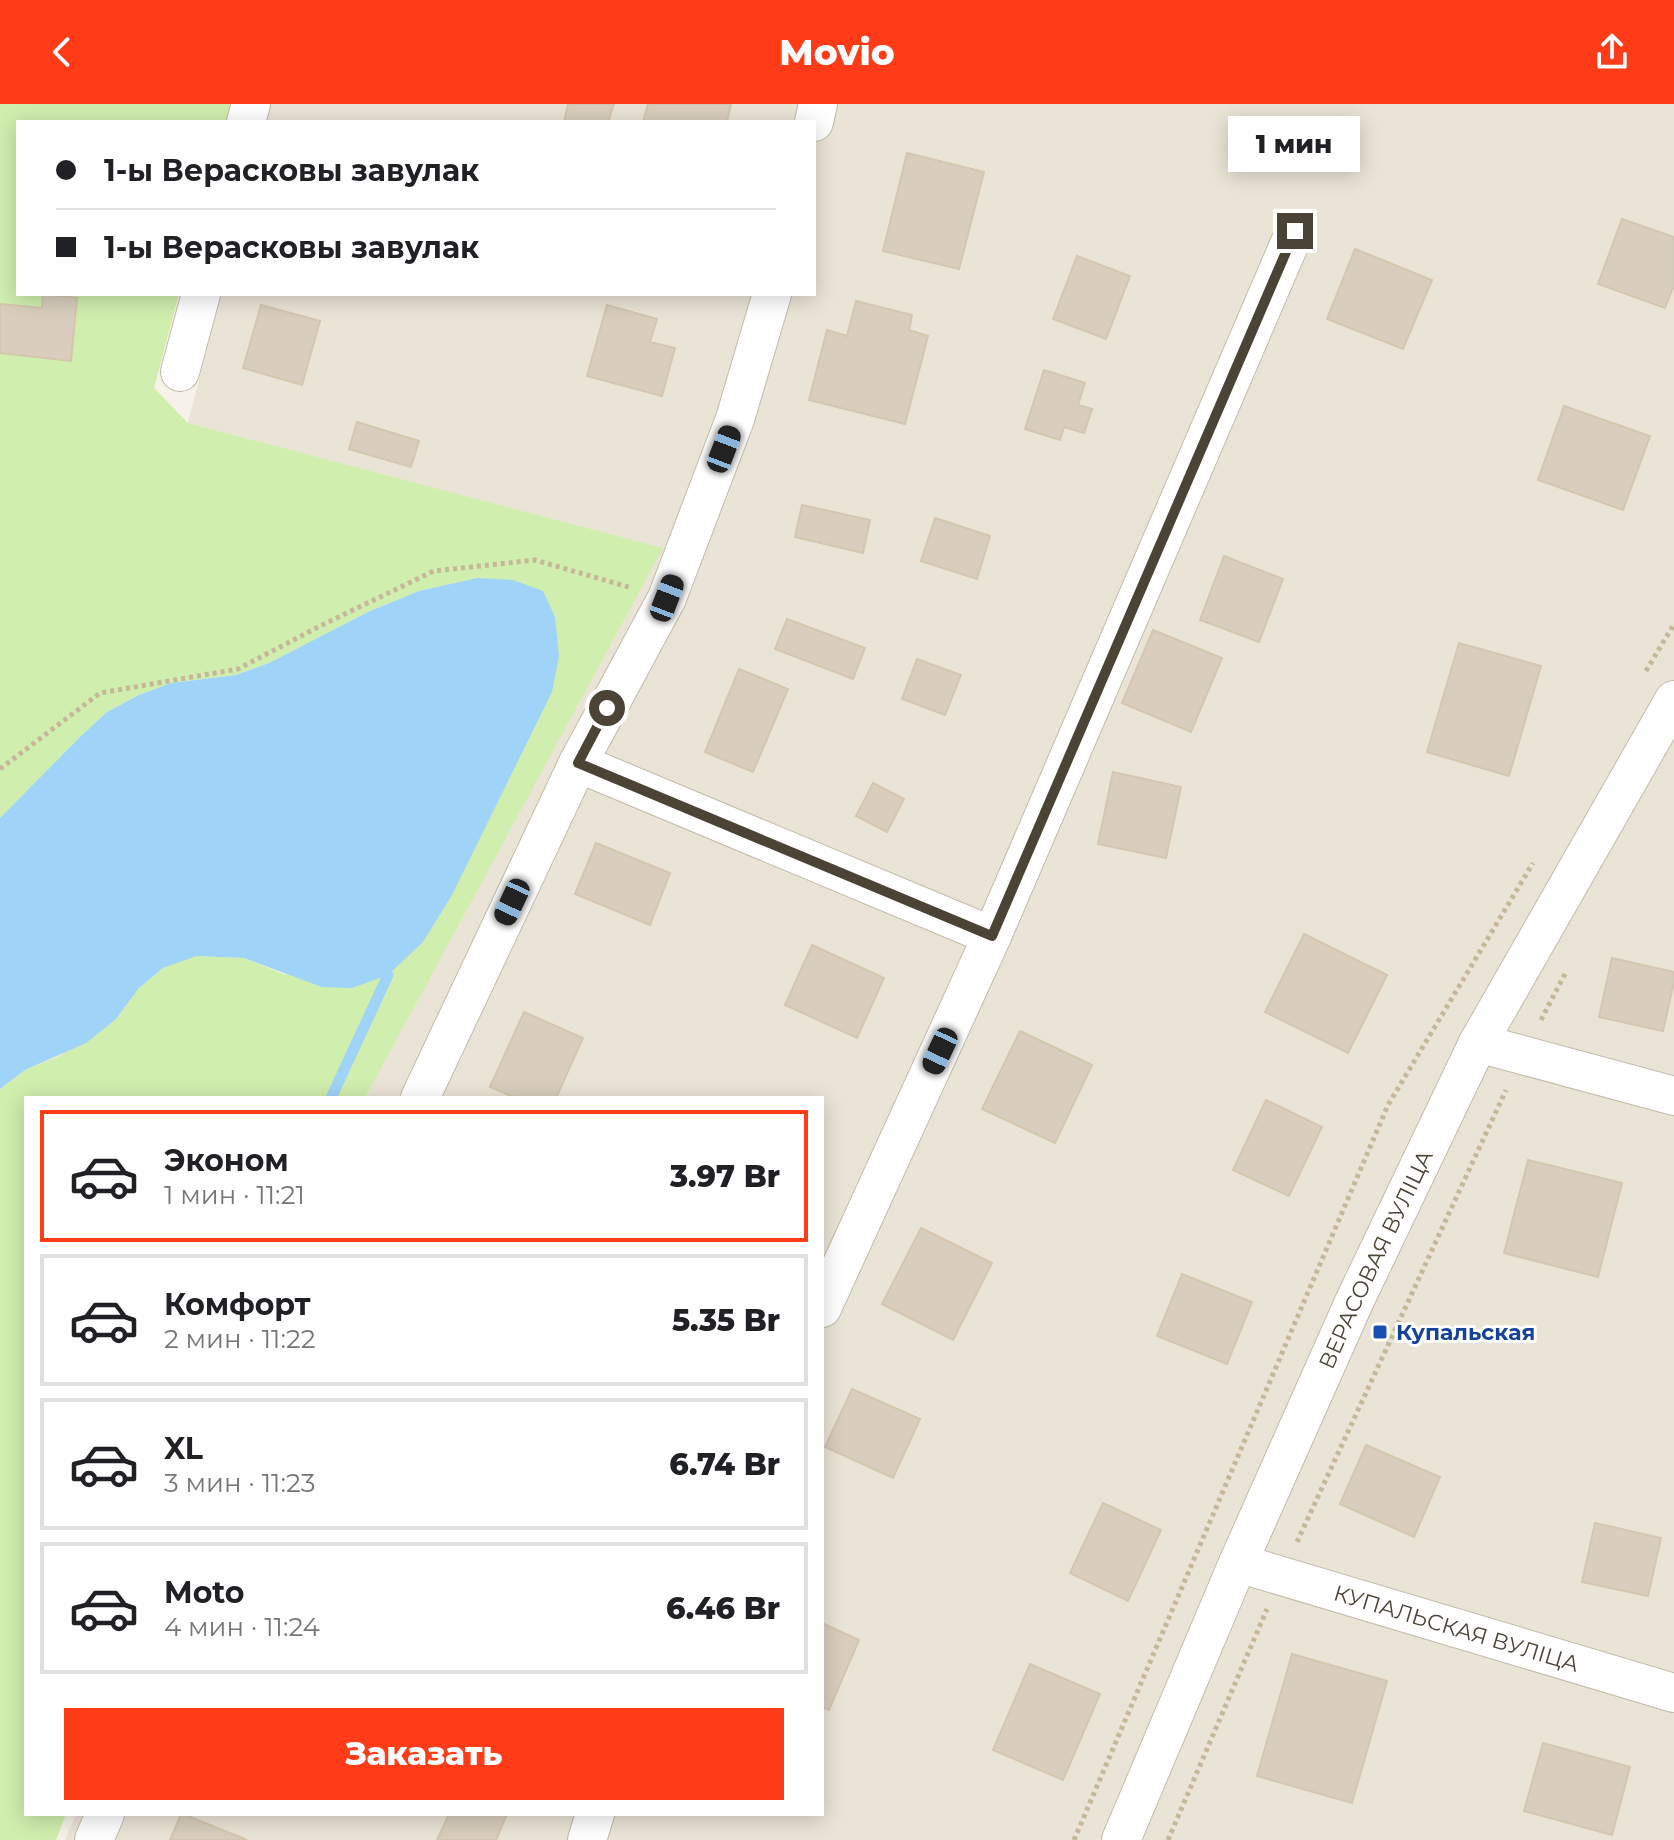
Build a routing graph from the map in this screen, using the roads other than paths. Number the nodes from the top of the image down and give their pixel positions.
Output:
1 (1295, 231) dead end
2 (200, 296) edge
3 (771, 296) edge
4 (180, 372) dead end
5 (1674, 700) edge
6 (578, 763) junction
7 (992, 936) junction
8 (1478, 1043) junction
9 (421, 1096) edge
10 (1674, 1096) edge
11 (824, 1304) edge
12 (1238, 1563) junction
13 (1674, 1693) edge
14 (104, 1816) edge
15 (594, 1816) edge
16 (94, 1840) edge
17 (587, 1840) edge
18 (1121, 1840) edge

1 - 7 street
2 - 4 street
3 - 6 street
5 - 8 street, ВЕРАСОВАЯ ВУЛІЦА
6 - 7 street
6 - 9 street
7 - 11 street
8 - 10 street
8 - 12 street, ВЕРАСОВАЯ ВУЛІЦА
12 - 13 street, КУПАЛЬСКАЯ ВУЛІЦА
12 - 18 street, ВЕРАСОВАЯ ВУЛІЦА
14 - 16 street
15 - 17 street

